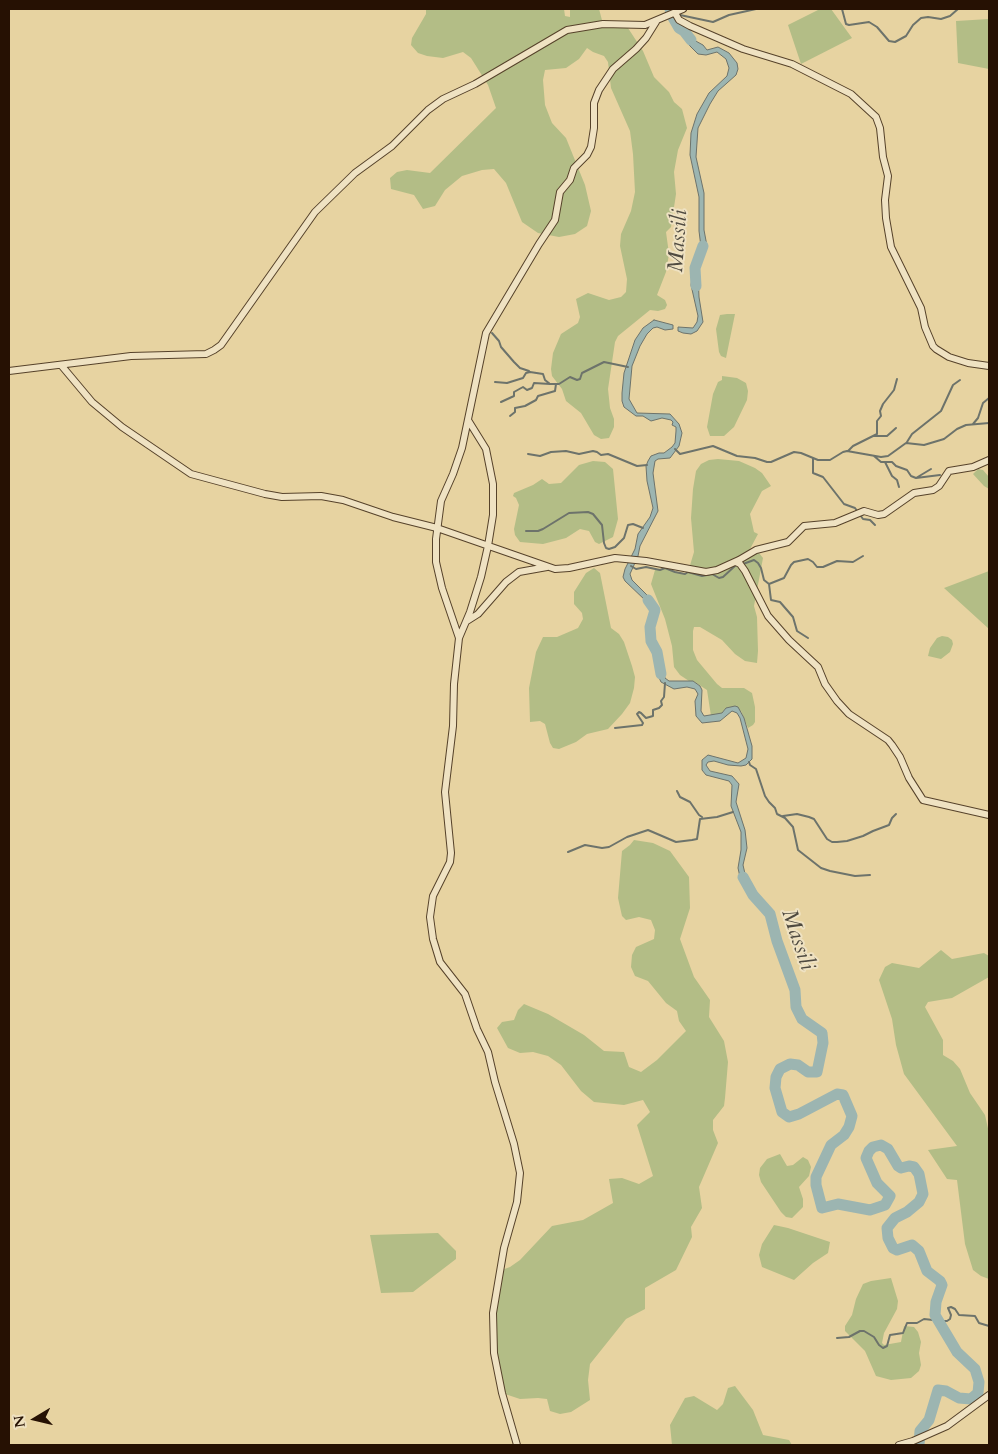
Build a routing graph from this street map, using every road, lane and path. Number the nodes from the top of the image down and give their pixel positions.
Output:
1 (683, 9) edge
2 (675, 13) junction
3 (656, 22) junction
4 (62, 365) junction
5 (989, 366) edge
6 (9, 371) edge
7 (468, 420) junction
8 (989, 460) edge
9 (437, 528) junction
10 (488, 546) junction
11 (736, 562) junction
12 (548, 567) junction
13 (466, 622) junction
14 (459, 638) junction
15 (989, 815) edge
16 (989, 1395) edge
17 (517, 1445) edge
18 (900, 1445) edge

1 - 2 street
2 - 3 street
2 - 5 street
3 - 4 street
3 - 7 street
4 - 6 street
4 - 9 street
7 - 9 street
7 - 10 street
8 - 11 street
9 - 10 street
9 - 14 street
10 - 12 street
10 - 13 street
11 - 12 street
11 - 15 street
12 - 13 street
13 - 14 street
14 - 17 street
16 - 18 street

